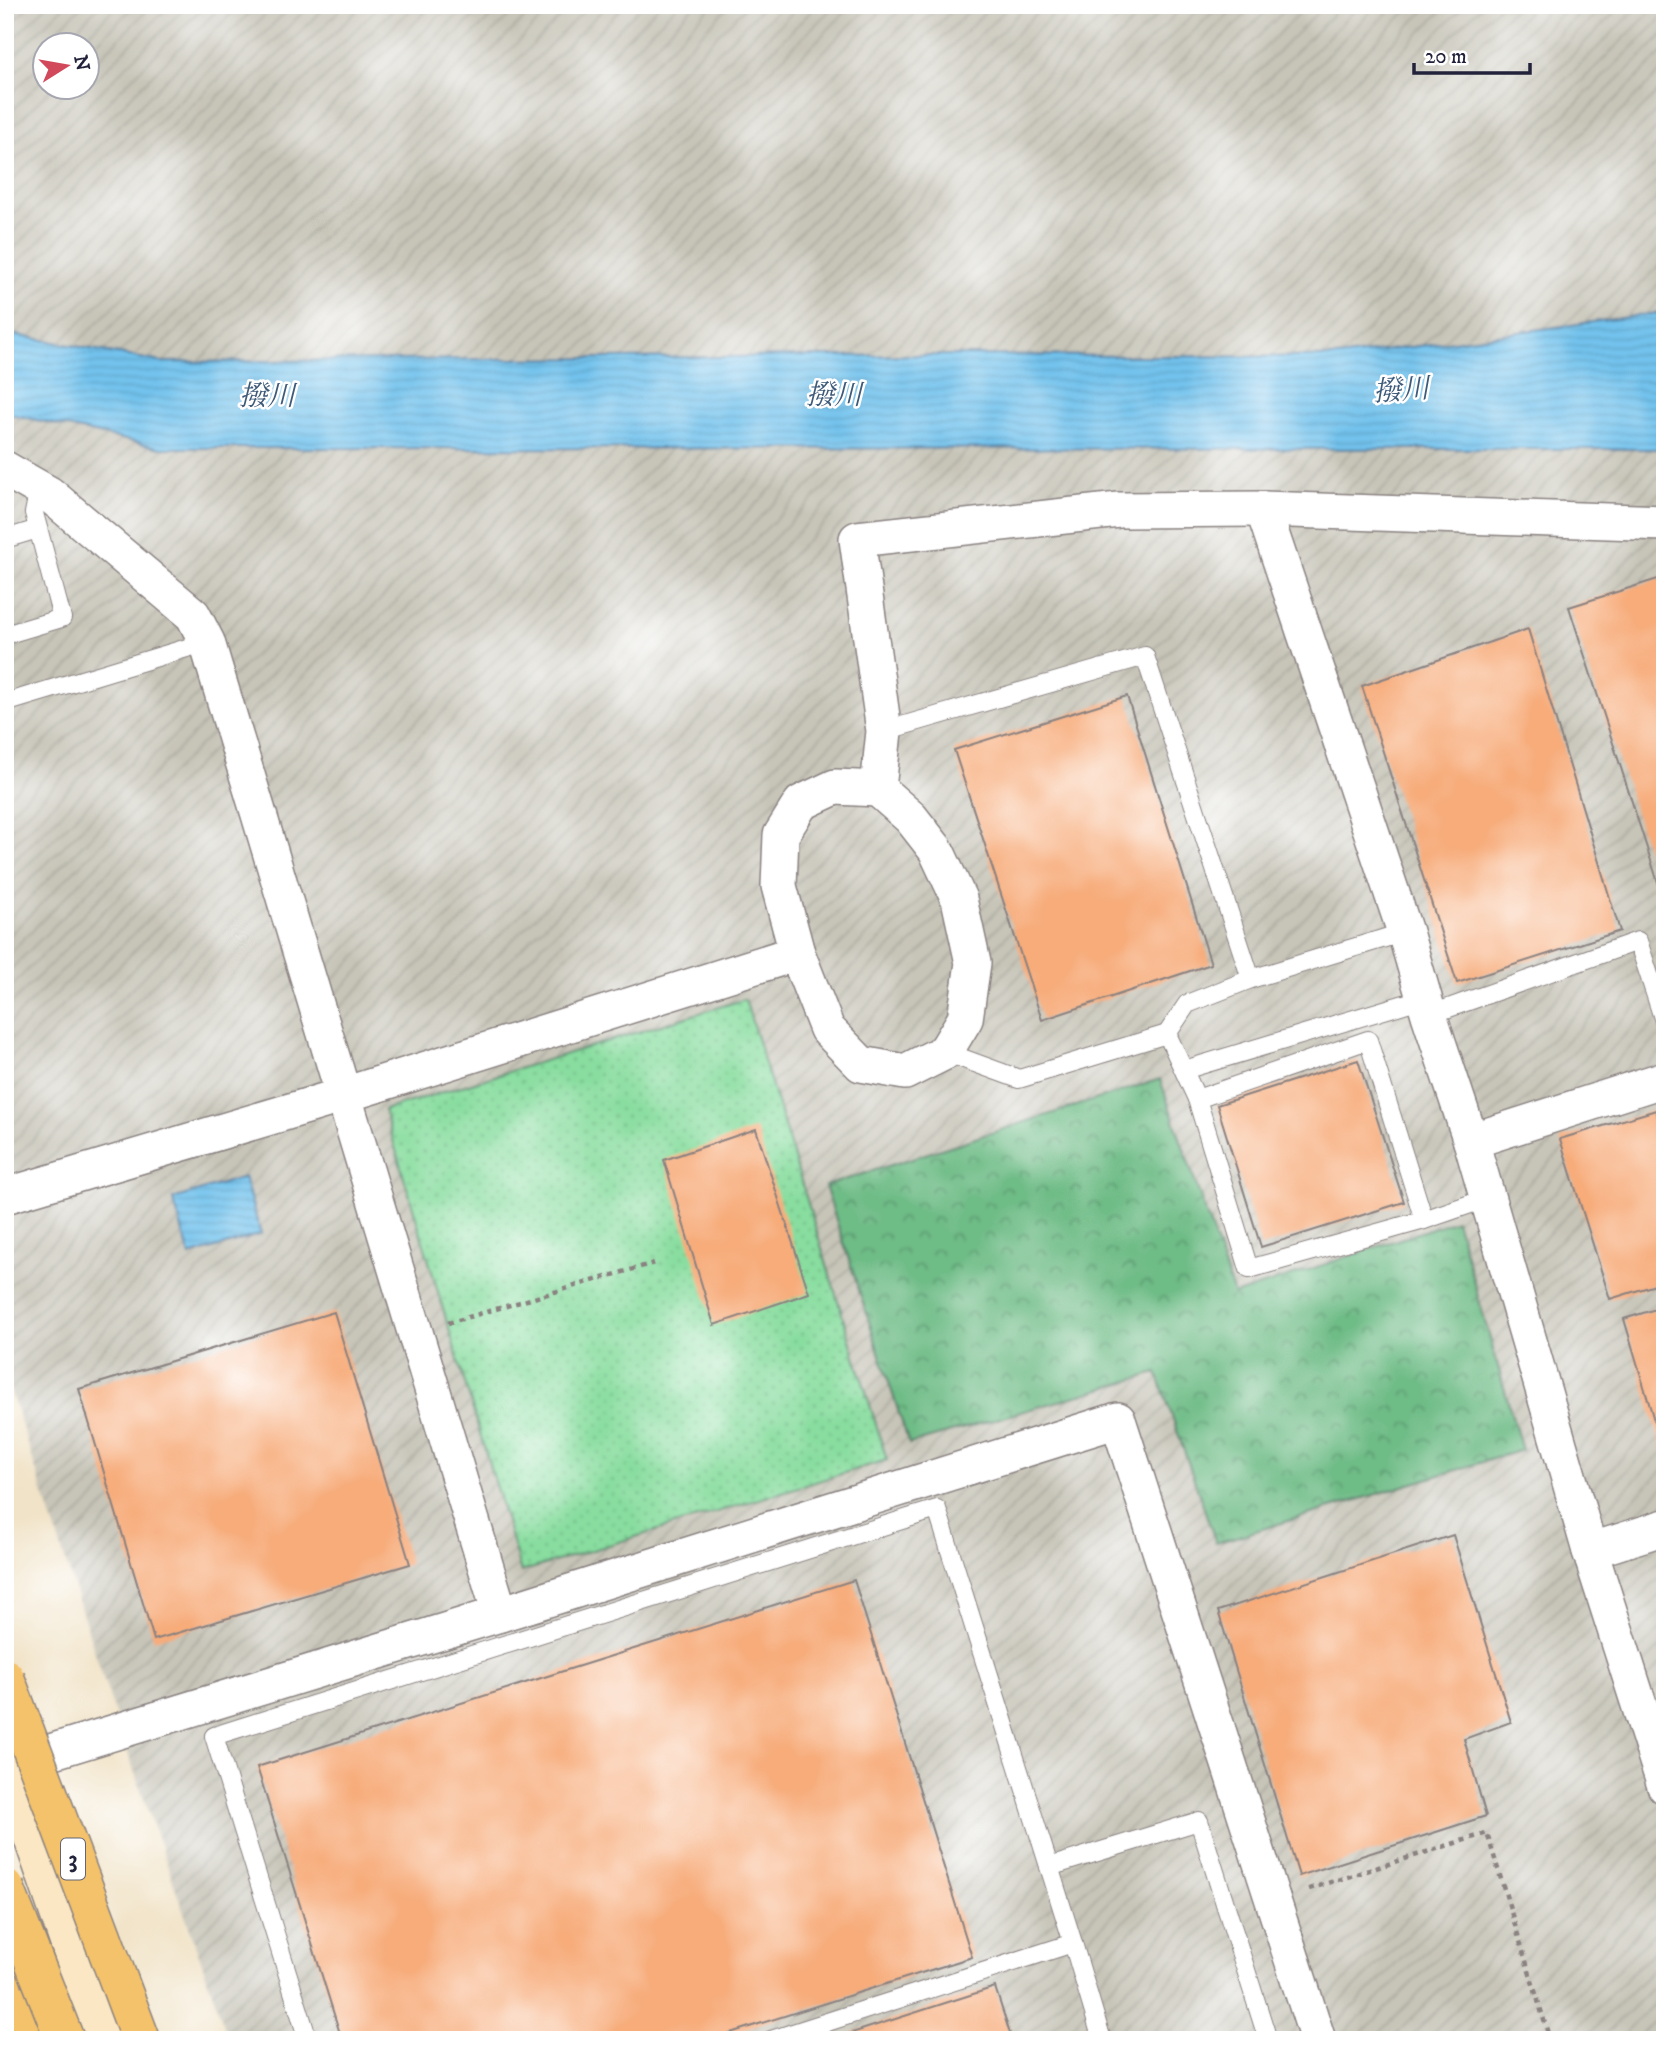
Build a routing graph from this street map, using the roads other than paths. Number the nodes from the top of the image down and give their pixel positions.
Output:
1 (5, 469) edge
2 (39, 488) junction
3 (1263, 509) junction
4 (1665, 523) edge
5 (38, 529) junction
6 (5, 538) edge
7 (5, 635) edge
8 (207, 642) junction
9 (5, 703) edge
10 (884, 731) junction
11 (878, 789) junction
12 (1405, 932) junction
13 (797, 953) junction
14 (1251, 979) junction
15 (1661, 1000) edge
16 (1427, 1006) junction
17 (1665, 1024) edge
18 (1167, 1034) junction
19 (945, 1052) junction
20 (1184, 1070) junction
21 (1665, 1079) edge
22 (344, 1095) junction
23 (1197, 1099) junction
24 (1471, 1142) junction
25 (5, 1196) edge
26 (1488, 1198) junction
27 (1424, 1220) junction
28 (1665, 1527) edge
29 (1590, 1551) junction
30 (500, 1614) junction
31 (5, 1679) edge
32 (6, 1761) edge
33 (1665, 1786) edge
34 (1049, 1867) junction
35 (5, 1888) edge
36 (1073, 1943) junction
37 (5, 1982) edge
38 (24, 2040) edge
39 (65, 2040) edge
40 (103, 2040) edge
41 (121, 2040) edge
42 (141, 2040) edge
43 (308, 2040) edge
44 (771, 2040) edge
45 (1102, 2040) edge
46 (1268, 2040) edge
47 (1318, 2040) edge

1 - 2 street
2 - 5 lane
2 - 8 street
3 - 4 street
3 - 10 street
3 - 12 street
5 - 6 lane
5 - 7 lane
8 - 9 lane
8 - 22 street
10 - 11 street
10 - 14 lane
11 - 13 street
11 - 19 street
12 - 14 lane
12 - 16 street
13 - 19 street
13 - 22 street
14 - 18 lane
15 - 16 lane
15 - 17 lane
16 - 20 lane
16 - 24 street
18 - 19 lane
18 - 20 lane
20 - 23 lane
21 - 24 street
22 - 25 street
22 - 30 street
23 - 27 lane
23 - 27 lane
24 - 26 street
26 - 27 lane
26 - 29 street
28 - 29 street
29 - 33 street
30 - 32 street
30 - 47 street
31 - 41 highway, bridge
31 - 42 highway, 3, bridge
32 - 40 street
34 - 36 lane
34 - 43 lane
34 - 46 lane
35 - 39 highway, bridge
36 - 44 lane
36 - 45 lane
37 - 38 highway

